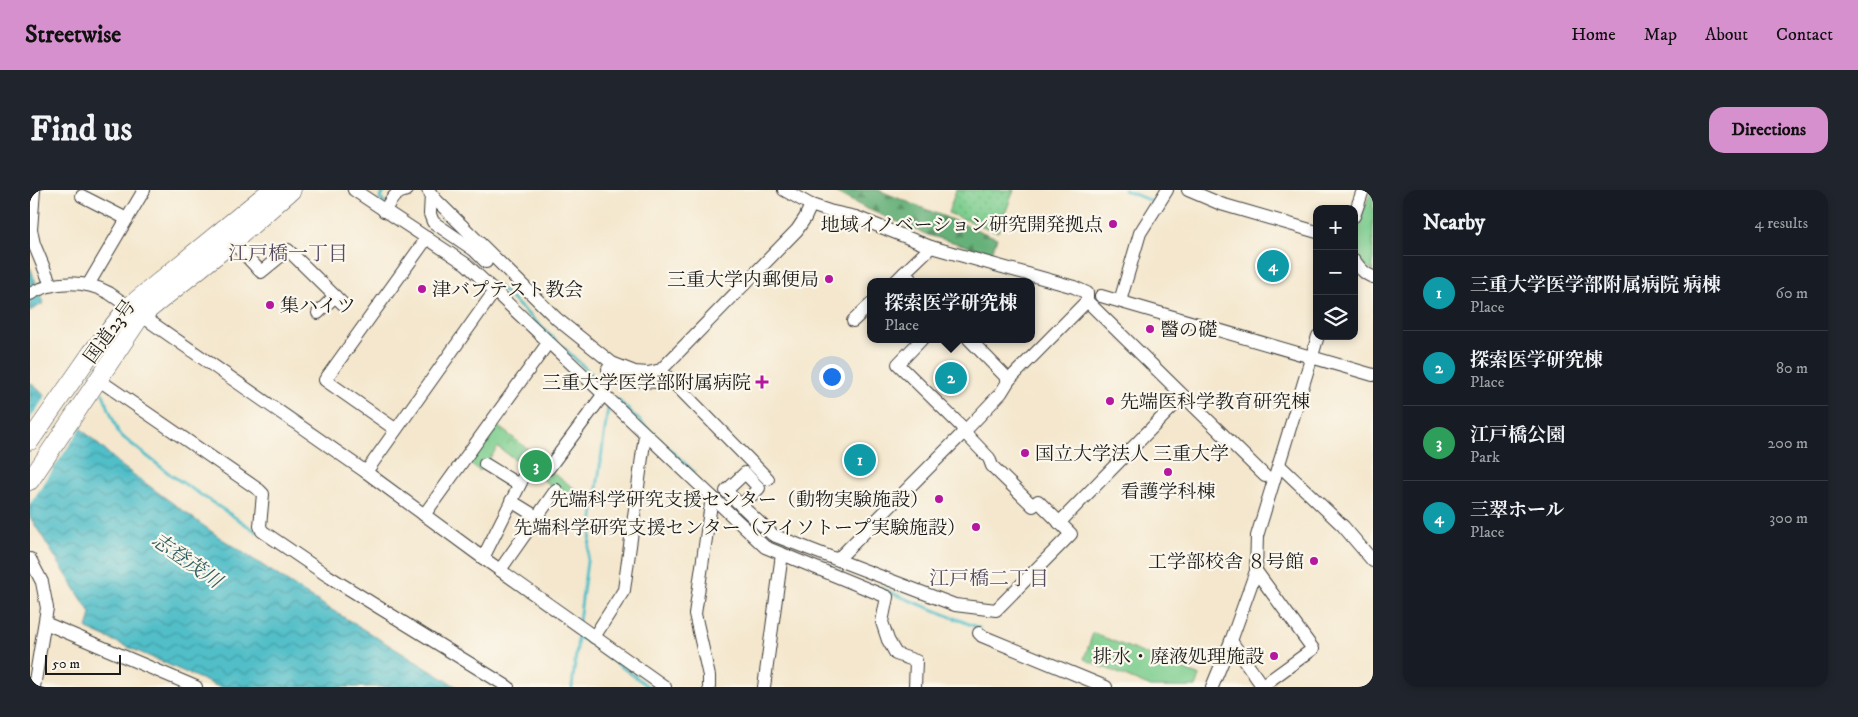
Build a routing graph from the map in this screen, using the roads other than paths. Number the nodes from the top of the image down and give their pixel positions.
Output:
1 (34, 190) edge
2 (144, 190) edge
3 (271, 190) edge
4 (292, 190) edge
5 (354, 190) edge
6 (407, 190) edge
7 (784, 190) edge
8 (1167, 190) edge
9 (1188, 190) edge
10 (1363, 190) edge
11 (430, 192) edge
12 (82, 196) dead end
13 (811, 204) junction
14 (1358, 205) edge
15 (387, 207) junction
16 (127, 219) junction
17 (1313, 231) edge
18 (426, 238) junction
19 (233, 242) junction
20 (931, 247) junction
21 (1358, 266) edge
22 (1373, 277) edge
23 (905, 278) edge
24 (88, 285) junction
25 (40, 290) edge
26 (494, 292) junction
27 (1101, 296) dead end
28 (1088, 301) junction
29 (1120, 301) junction
30 (867, 308) edge
31 (135, 312) junction
32 (318, 313) dead end
33 (853, 322) dead end
34 (1317, 340) edge
35 (548, 343) junction
36 (918, 343) edge
37 (973, 343) edge
38 (1312, 357) junction
39 (661, 370) junction
40 (1373, 376) edge
41 (99, 380) junction
42 (1009, 380) junction
43 (674, 383) junction
44 (603, 395) junction
45 (1183, 396) junction
46 (396, 429) junction
47 (964, 432) junction
48 (645, 435) junction
49 (30, 441) edge
50 (485, 464) dead end
51 (1279, 465) junction
52 (528, 468) dead end
53 (548, 469) dead end
54 (366, 472) junction
55 (1265, 476) dead end
56 (768, 479) junction
57 (30, 481) edge
58 (519, 485) junction
59 (556, 490) dead end
60 (712, 498) junction
61 (511, 502) junction
62 (741, 506) junction
63 (424, 515) junction
64 (537, 517) junction
65 (1059, 522) junction
66 (782, 554) junction
67 (483, 558) junction
68 (30, 559) edge
69 (838, 559) junction
70 (1373, 561) edge
71 (500, 570) junction
72 (1256, 572) junction
73 (46, 623) junction
74 (979, 633) dead end
75 (594, 637) junction
76 (1231, 641) junction
77 (34, 666) edge
78 (34, 687) edge
79 (196, 687) edge
80 (508, 687) edge
81 (665, 687) edge
82 (709, 687) edge
83 (764, 687) edge
84 (914, 687) edge
85 (1106, 687) edge
86 (1212, 687) edge
87 (1262, 687) edge

1 - 25 street
2 - 16 street
3 - 31 highway, 国道23号
4 - 19 highway, 国道23号
5 - 15 street
6 - 15 street
7 - 13 street
8 - 29 street
9 - 17 street
10 - 14 street
11 - 39 street
11 - 43 street
12 - 16 street
13 - 20 street
13 - 39 street
15 - 18 street
16 - 24 street
18 - 26 street
18 - 46 street
19 - 31 highway, 国道23号
19 - 32 street
20 - 23 street
20 - 28 street
21 - 22 street
24 - 25 street
24 - 31 street
26 - 35 street
26 - 46 street
27 - 29 street
28 - 42 street
28 - 45 street
29 - 38 street
30 - 33 street
31 - 41 highway, 国道23号
31 - 49 highway, 国道23号
31 - 54 street
34 - 38 street
35 - 44 street
35 - 63 street
36 - 47 street
37 - 42 street
38 - 40 street
38 - 51 street
39 - 43 street
41 - 57 highway, 国道23号
41 - 80 street
42 - 47 street
43 - 56 street
44 - 48 street
44 - 53 street
45 - 55 street
45 - 65 street
46 - 54 street
47 - 65 street
47 - 69 street
48 - 60 street
48 - 75 street
50 - 58 street
51 - 70 street
51 - 72 street
52 - 58 street
54 - 63 street
56 - 62 street
56 - 62 street
58 - 61 street
59 - 64 street
60 - 66 street
60 - 82 street
61 - 64 street
61 - 67 street
62 - 69 street
63 - 67 street
64 - 71 street
65 - 69 street
66 - 83 street
66 - 84 street
67 - 71 street
68 - 73 street
71 - 75 street
72 - 76 street
72 - 87 street
73 - 77 street
73 - 79 street
74 - 85 street
75 - 81 street
76 - 86 street
76 - 87 street
77 - 78 street

